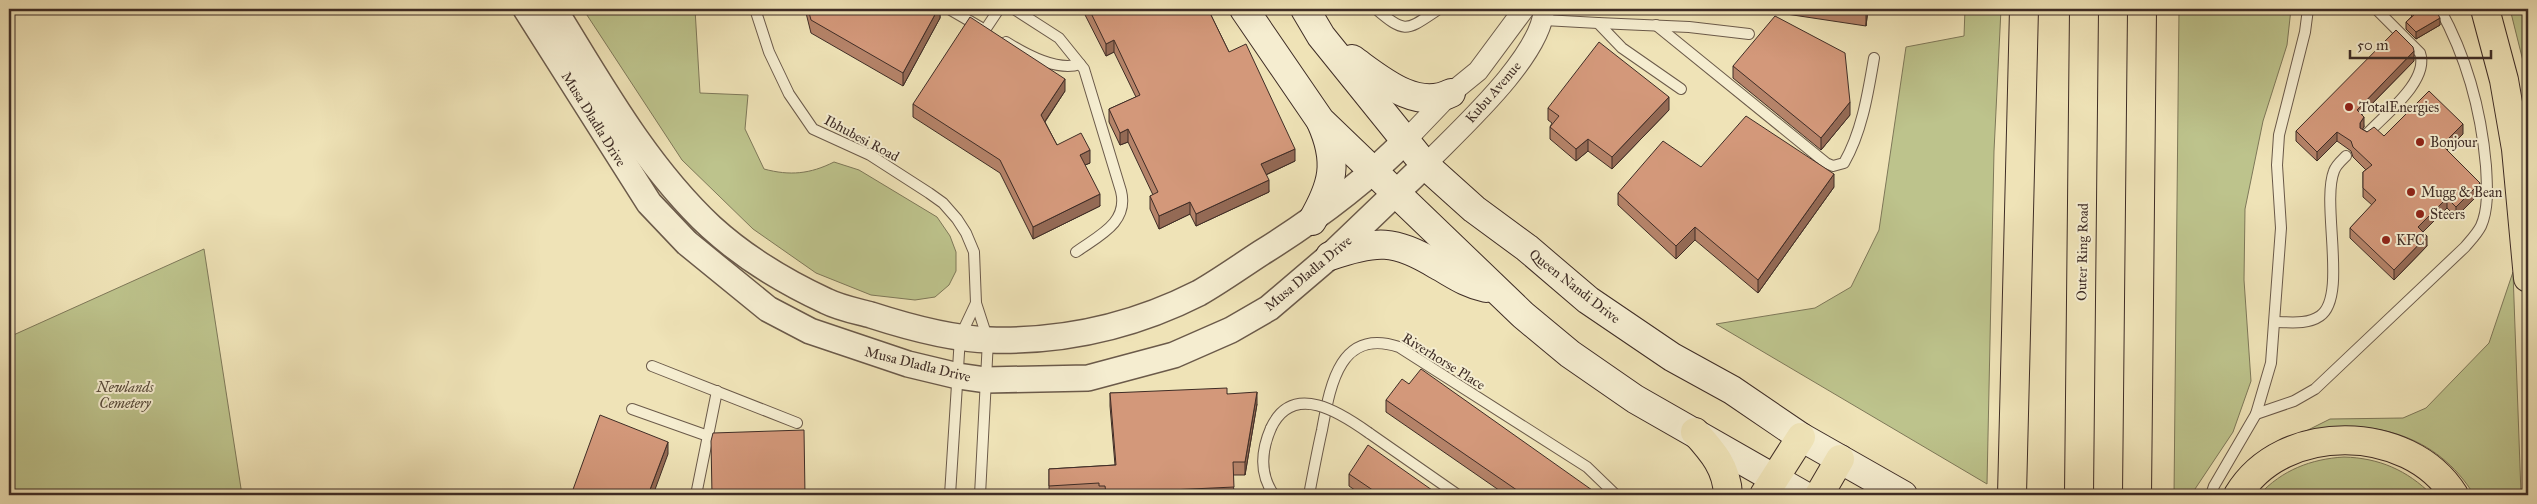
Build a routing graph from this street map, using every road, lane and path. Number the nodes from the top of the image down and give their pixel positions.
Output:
1 (526, 9) edge
2 (554, 9) edge
3 (755, 9) edge
4 (948, 9) edge
5 (999, 9) edge
6 (1014, 9) edge
7 (1244, 9) edge
8 (1305, 9) edge
9 (1376, 9) edge
10 (1439, 9) edge
11 (1524, 9) edge
12 (2024, 9) edge
13 (2084, 9) edge
14 (2142, 9) edge
15 (2308, 9) edge
16 (2376, 9) edge
17 (2440, 9) edge
18 (2486, 9) edge
19 (1544, 14) edge
20 (1598, 23) junction
21 (1656, 25) junction
22 (985, 30) junction
23 (1749, 34) dead end
24 (1321, 36) junction
25 (1874, 58) dead end
26 (1080, 64) junction
27 (1681, 89) dead end
28 (1451, 94) junction
29 (1320, 120) junction
30 (2366, 134) edge
31 (1406, 140) junction
32 (2346, 156) dead end
33 (1425, 165) junction
34 (1374, 172) junction
35 (1396, 193) junction
36 (1312, 221) junction
37 (1076, 252) dead end
38 (1330, 256) junction
39 (2528, 278) edge
40 (1494, 290) junction
41 (976, 303) junction
42 (2275, 322) junction
43 (960, 337) junction
44 (988, 340) junction
45 (652, 366) dead end
46 (958, 376) junction
47 (2014, 378) junction
48 (986, 380) junction
49 (718, 391) junction
50 (632, 409) dead end
51 (2256, 414) junction
52 (796, 423) dead end
53 (1695, 432) junction
54 (708, 436) junction
55 (1802, 437) junction
56 (1840, 459) junction
57 (1266, 484) junction
58 (1769, 488) edge
59 (696, 495) edge
60 (950, 495) edge
61 (980, 495) edge
62 (1264, 495) edge
63 (1274, 495) edge
64 (1309, 495) edge
65 (1458, 495) edge
66 (1616, 495) edge
67 (1728, 495) edge
68 (1803, 495) edge
69 (1819, 495) edge
70 (1903, 495) edge
71 (2012, 495) edge
72 (2018, 495) edge
73 (2079, 495) edge
74 (2136, 495) edge
75 (2211, 495) edge
76 (2238, 495) edge
77 (2454, 495) edge

1 - 46 street, Musa Dladla Drive
2 - 43 street, Musa Dladla Drive
3 - 41 lane, Ibhubesi Road
4 - 22 lane
5 - 22 lane
6 - 26 lane
7 - 29 main road
8 - 24 main road, Queen Nandi Drive
9 - 10 lane
11 - 28 street, Kubu Avenue
12 - 47 highway
13 - 73 highway, Outer Ring Road
14 - 74 highway
15 - 42 lane
16 - 30 lane
17 - 51 lane
18 - 39 highway
19 - 20 lane
19 - 33 street, Kubu Avenue
20 - 21 lane
20 - 27 lane
21 - 23 lane
21 - 25 lane
22 - 26 lane
24 - 28 main road
24 - 31 main road, Queen Nandi Drive
26 - 37 lane
28 - 31 street, Kubu Avenue
29 - 34 main road
29 - 36 main road
31 - 33 main road, Queen Nandi Drive
31 - 34 street, Musa Dladla Drive
32 - 42 lane
33 - 35 street, Musa Dladla Drive
33 - 55 main road, Queen Nandi Drive
34 - 35 main road
34 - 36 street, Musa Dladla Drive
35 - 38 street, Musa Dladla Drive
35 - 40 main road
36 - 44 street, Musa Dladla Drive
38 - 40 main road
38 - 48 street, Musa Dladla Drive
40 - 53 main road
41 - 43 lane, Ibhubesi Road
41 - 44 lane, Ibhubesi Road
42 - 51 lane
43 - 44 street, Musa Dladla Drive
43 - 46 lane
44 - 48 lane
45 - 49 lane
46 - 48 street, Musa Dladla Drive
46 - 60 lane
47 - 71 highway
47 - 72 lane
48 - 61 lane
49 - 52 lane
49 - 54 lane
50 - 54 lane
51 - 75 lane
53 - 58 main road
53 - 67 highway
54 - 59 lane
55 - 56 main road, Queen Nandi Drive
55 - 58 highway
56 - 69 highway
56 - 70 main road, Queen Nandi Drive
57 - 62 lane
57 - 63 lane
57 - 65 lane, bridge
58 - 68 main road
64 - 66 lane, Riverhorse Place
76 - 77 highway

